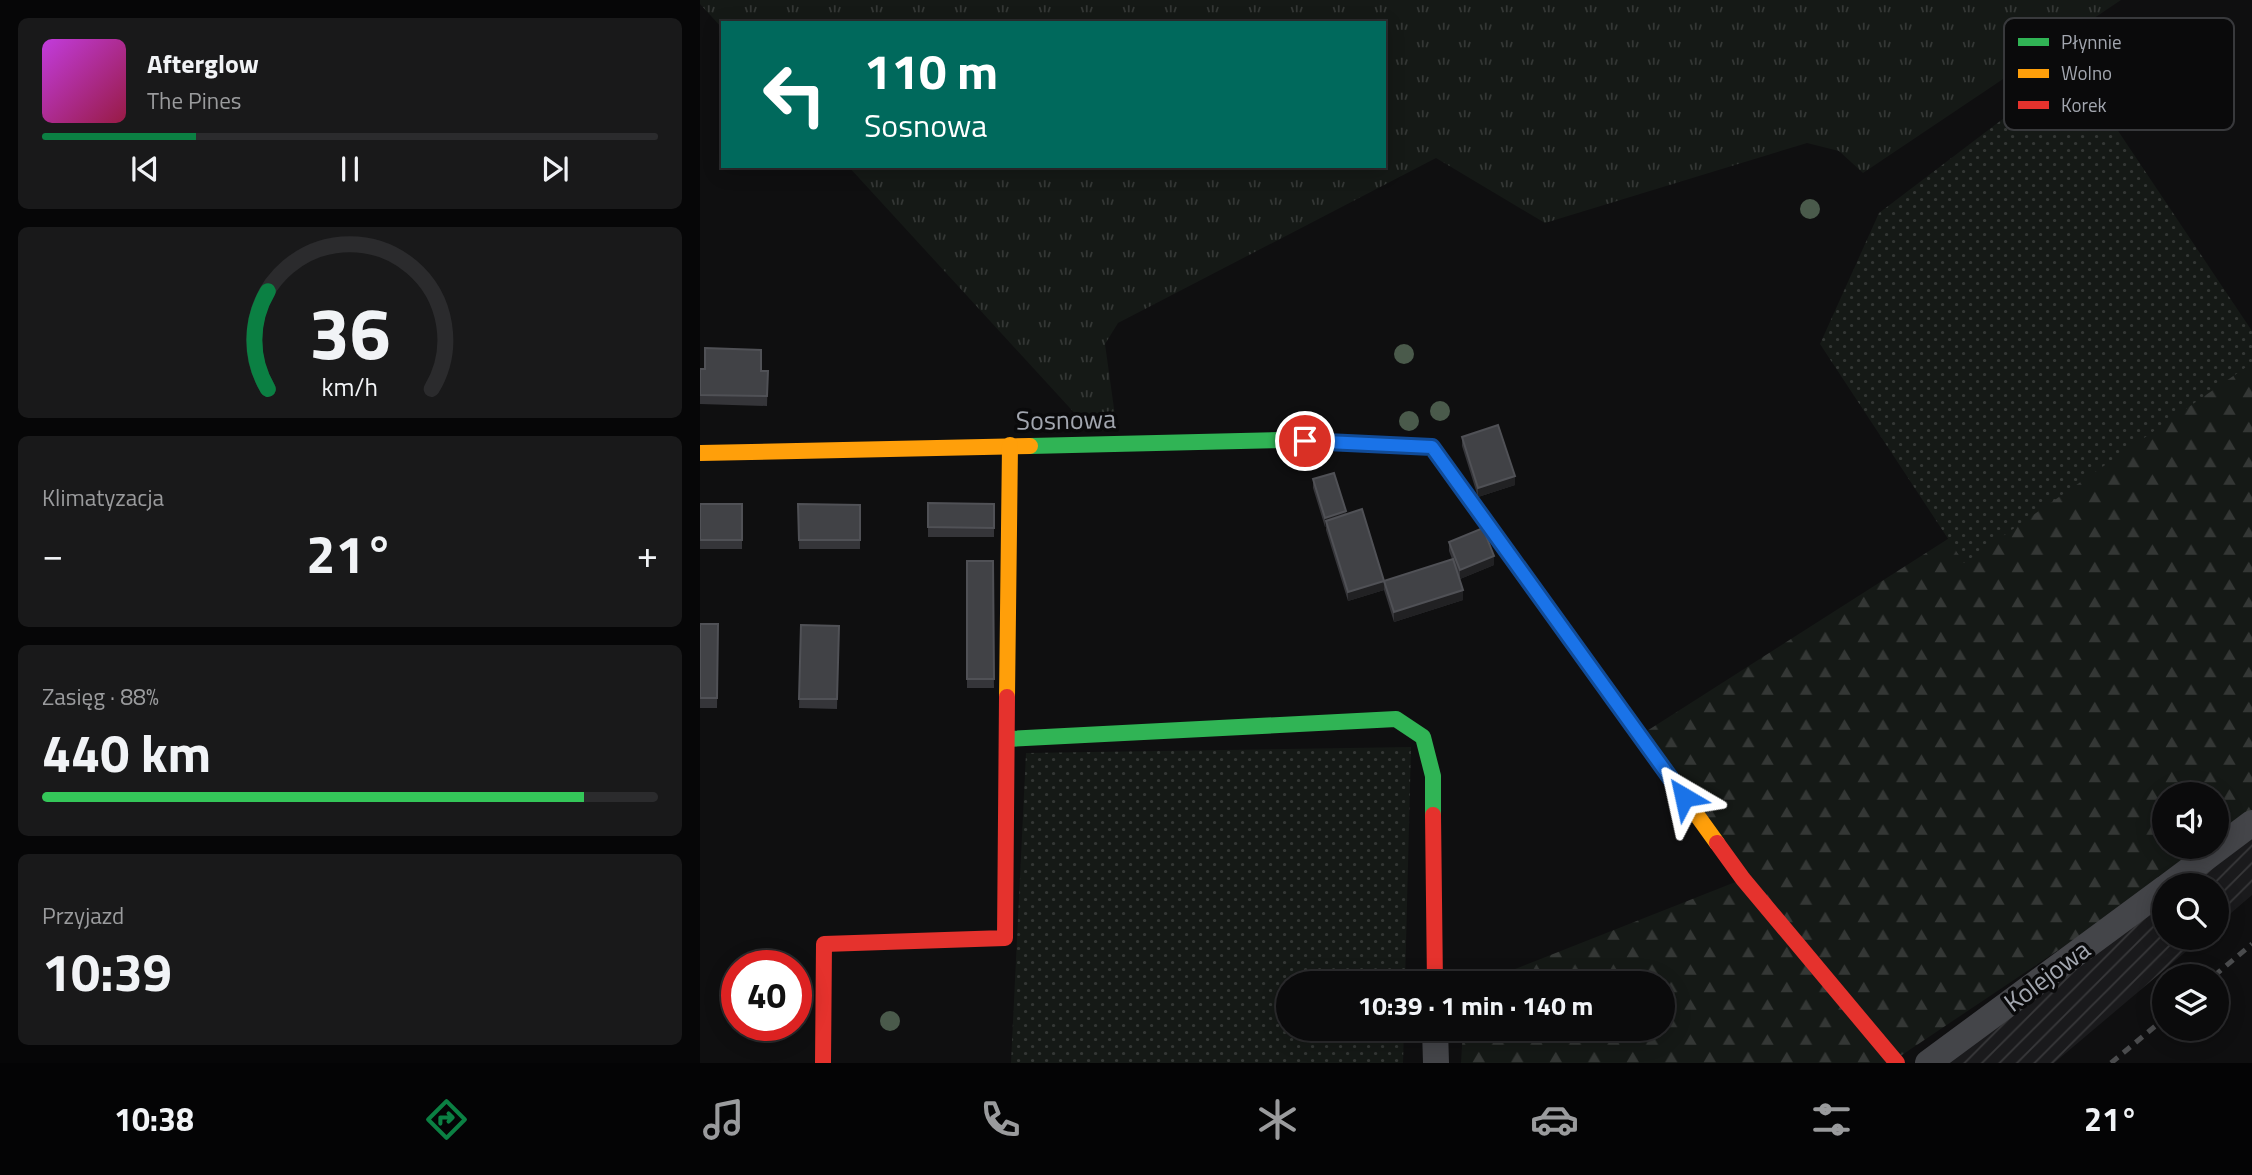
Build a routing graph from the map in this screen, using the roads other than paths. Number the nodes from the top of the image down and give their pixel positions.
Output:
1 (1010, 445) junction
2 (700, 453) edge
3 (1007, 739) junction
4 (2252, 824) edge
5 (2185, 873) edge
6 (2152, 897) edge
7 (1435, 971) edge
8 (1435, 1041) edge
9 (823, 1063) edge
10 (1436, 1063) edge
11 (1897, 1063) edge
12 (1928, 1063) edge

1 - 2 street, Sosnowa
1 - 3 street
1 - 11 street, Sosnowa
3 - 7 street
3 - 9 street
4 - 5 street, Kolejowa
6 - 12 street, Kolejowa
8 - 10 street

